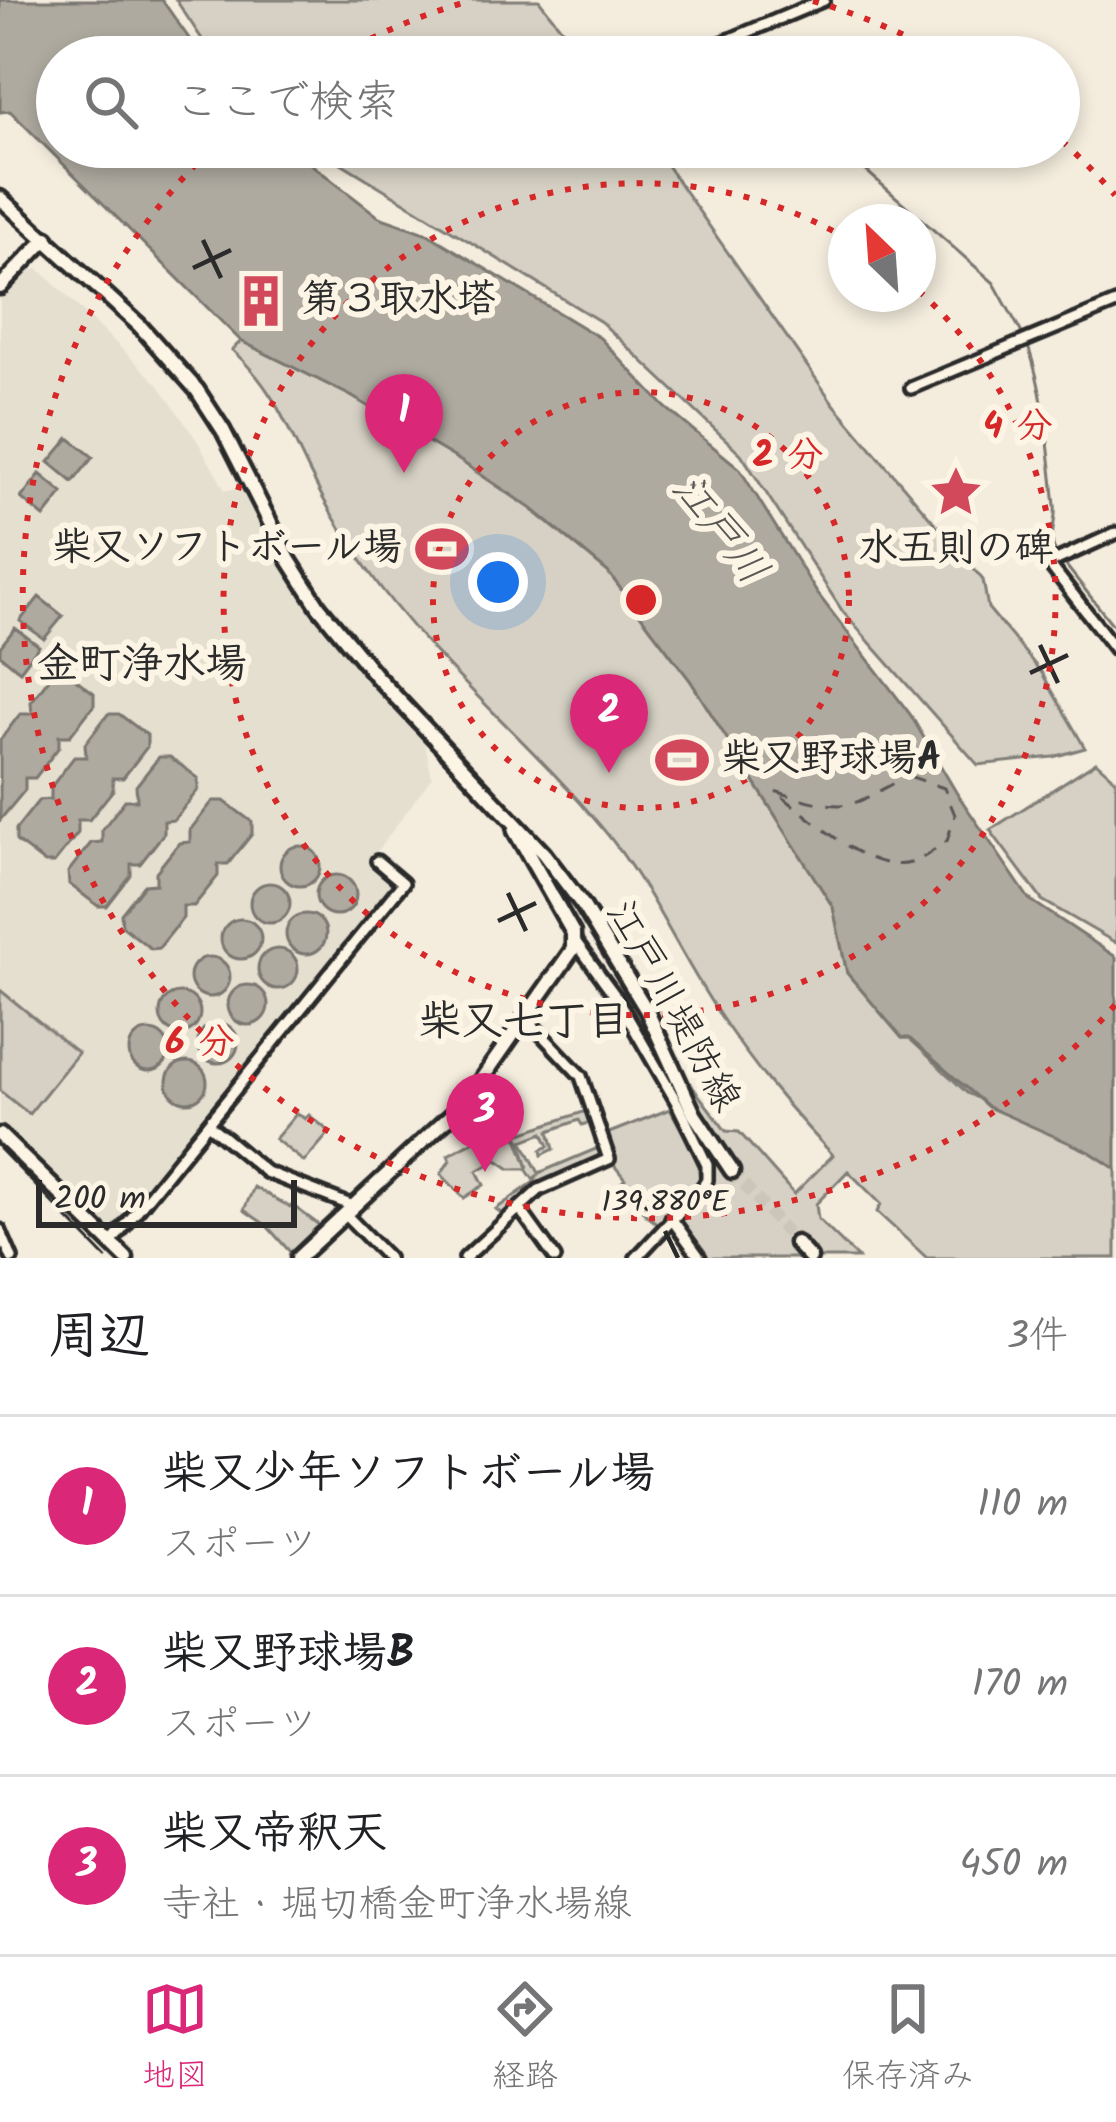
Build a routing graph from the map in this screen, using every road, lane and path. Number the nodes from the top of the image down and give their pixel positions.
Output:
1 (824, 0) edge
2 (738, 36) edge
3 (0, 198) edge
4 (47, 238) junction
5 (0, 286) edge
6 (1116, 303) edge
7 (911, 388) dead end
8 (1116, 533) edge
9 (1036, 547) dead end
10 (1050, 563) junction
11 (1116, 650) edge
12 (510, 819) junction
13 (377, 862) dead end
14 (575, 941) junction
15 (525, 1017) junction
16 (208, 1124) junction
17 (0, 1135) edge
18 (732, 1171) tunnel mouth
19 (519, 1208) junction
20 (349, 1210) junction
21 (671, 1217) junction
22 (0, 1230) edge
23 (111, 1243) junction
24 (796, 1243) tunnel mouth
25 (12, 1258) edge
26 (126, 1258) edge
27 (298, 1258) edge
28 (388, 1258) edge
29 (465, 1258) edge
30 (555, 1258) edge
31 (636, 1258) edge
32 (700, 1258) edge
33 (810, 1258) edge

1 - 2 street
3 - 4 main road, 江戸川堤防線
4 - 5 main road
4 - 12 main road, 江戸川堤防線
6 - 7 street
8 - 10 street
9 - 10 street
10 - 11 street
12 - 14 main road, 江戸川堤防線
12 - 18 main road, 江戸川堤防線
13 - 16 street
14 - 15 main road
14 - 21 street
15 - 19 street
15 - 20 main road
16 - 20 street
16 - 23 street
17 - 23 main road
19 - 29 street
19 - 30 street
20 - 27 main road
20 - 28 street
21 - 31 street
21 - 32 street
22 - 25 street
23 - 26 main road
24 - 33 main road

